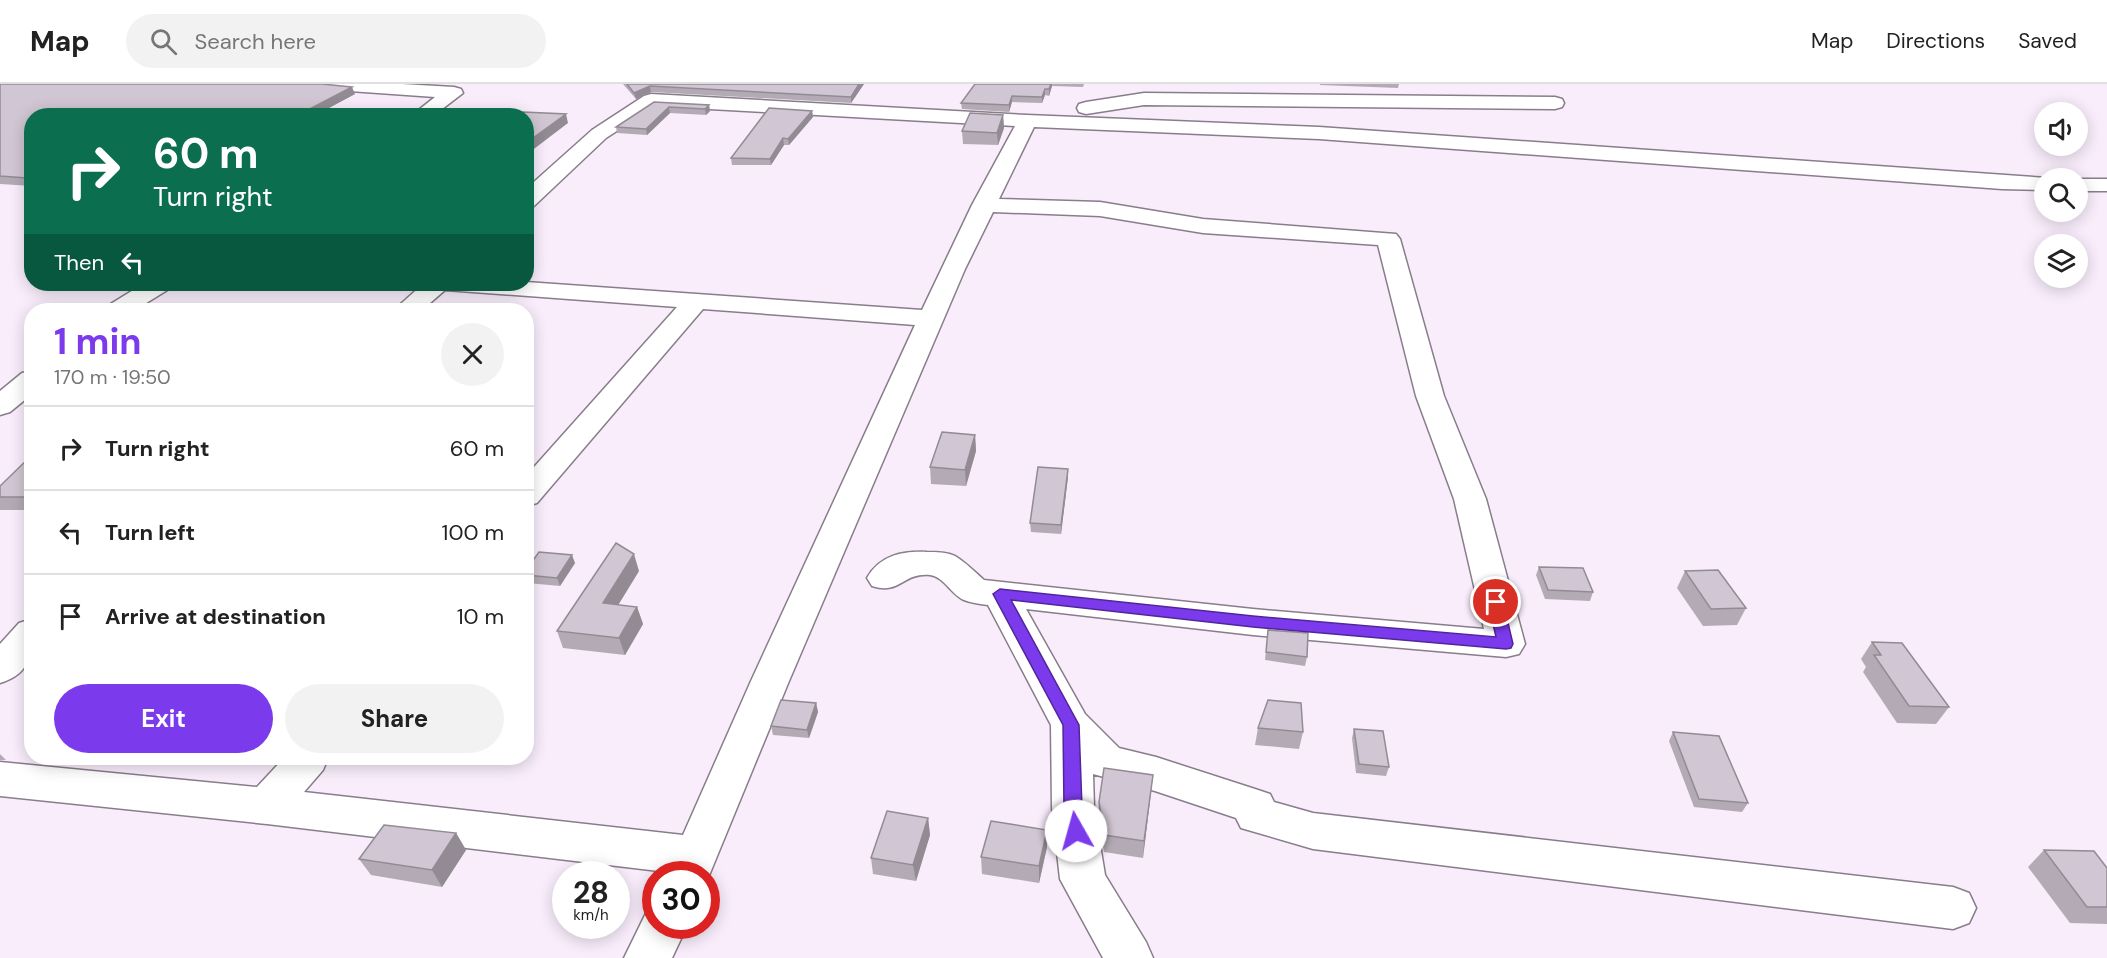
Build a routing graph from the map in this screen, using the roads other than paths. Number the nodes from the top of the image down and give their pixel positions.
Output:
1 (321, 84) edge
2 (1516, 84) edge
3 (432, 108) edge
4 (864, 111) junction
5 (1027, 121) junction
6 (2034, 184) edge
7 (2088, 185) edge
8 (2107, 185) edge
9 (534, 194) edge
10 (983, 205) junction
11 (534, 290) edge
12 (149, 291) edge
13 (165, 291) edge
14 (429, 291) edge
15 (696, 301) junction
16 (129, 303) edge
17 (146, 303) edge
18 (415, 303) edge
19 (931, 318) junction
20 (24, 386) edge
21 (24, 394) edge
22 (0, 406) edge
23 (0, 412) edge
24 (534, 487) edge
25 (884, 578) dead end
26 (1000, 594) junction
27 (24, 641) edge
28 (0, 669) edge
29 (1071, 725) junction
30 (302, 765) edge
31 (0, 779) edge
32 (267, 807) junction
33 (663, 861) edge
34 (694, 861) edge
35 (1953, 908) dead end
36 (658, 939) edge
37 (648, 958) edge
38 (1129, 958) edge

1 - 3 street
2 - 4 street
4 - 5 street
4 - 9 street
5 - 6 street
5 - 10 street
7 - 8 street
10 - 19 street
10 - 26 street
11 - 15 street
12 - 16 street
13 - 17 street
14 - 18 street
15 - 19 street
15 - 24 street
19 - 34 street
20 - 22 street
21 - 23 street
25 - 26 street
26 - 29 street
27 - 28 street
29 - 35 street
29 - 38 street
30 - 32 street
31 - 32 street
32 - 33 street
36 - 37 street

